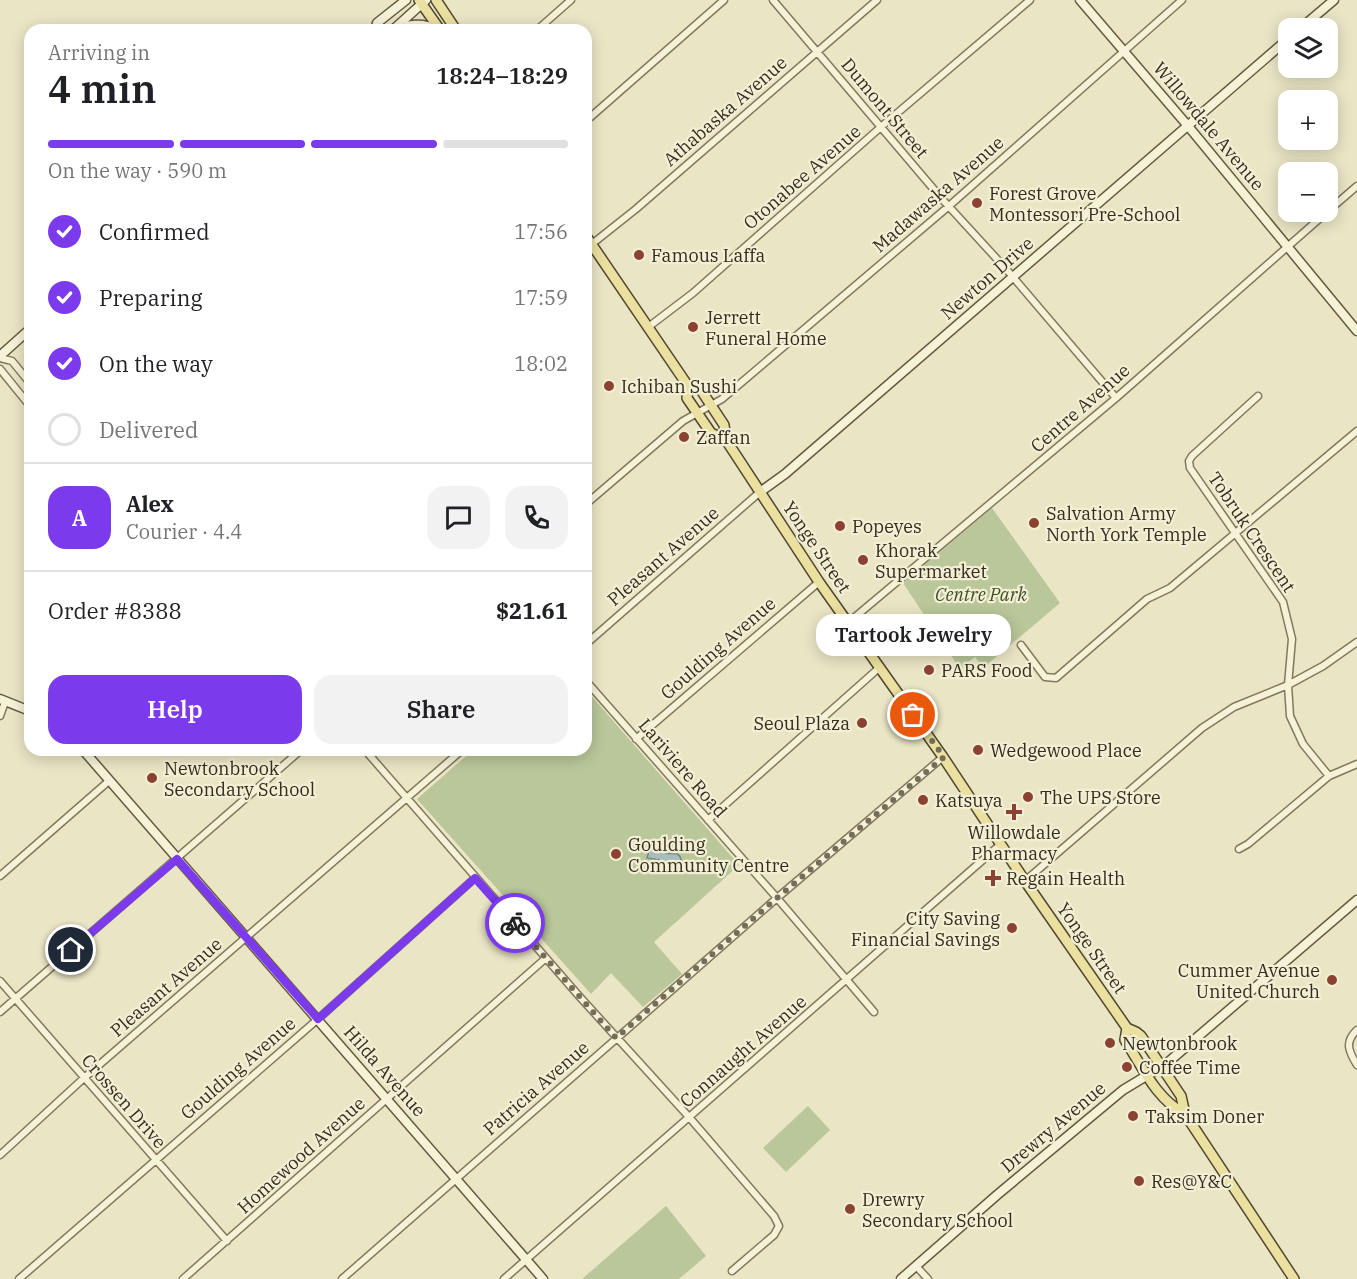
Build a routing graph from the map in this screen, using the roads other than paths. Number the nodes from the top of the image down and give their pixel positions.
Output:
1 (406, 0) edge
2 (436, 0) edge
3 (571, 0) edge
4 (724, 0) edge
5 (773, 0) edge
6 (877, 0) edge
7 (1030, 0) edge
8 (1080, 0) edge
9 (1182, 0) edge
10 (1334, 0) edge
11 (422, 1) edge
12 (1313, 18) edge
13 (377, 24) edge
14 (398, 24) edge
15 (436, 24) edge
16 (452, 24) edge
17 (544, 24) edge
18 (1278, 48) edge
19 (1124, 50) junction
20 (818, 51) junction
21 (592, 116) edge
22 (882, 126) junction
23 (1188, 126) junction
24 (1357, 186) edge
25 (1338, 202) edge
26 (949, 207) junction
27 (1314, 222) edge
28 (592, 238) edge
29 (592, 244) edge
30 (1287, 246) junction
31 (1013, 278) junction
32 (648, 328) junction
33 (1357, 331) edge
34 (24, 335) edge
35 (0, 357) edge
36 (0, 369) edge
37 (24, 376) edge
38 (688, 386) junction
39 (1258, 396) dead end
40 (1116, 398) junction
41 (24, 399) edge
42 (711, 406) junction
43 (698, 414) junction
44 (1357, 431) edge
45 (726, 440) junction
46 (760, 492) junction
47 (592, 499) edge
48 (1237, 532) junction
49 (819, 582) junction
50 (849, 622) junction
51 (592, 639) edge
52 (1357, 642) edge
53 (1021, 645) dead end
54 (880, 668) junction
55 (1288, 685) junction
56 (592, 688) edge
57 (3, 700) edge
58 (24, 709) edge
59 (0, 716) edge
60 (636, 739) junction
61 (88, 756) edge
62 (294, 756) edge
63 (370, 756) edge
64 (455, 756) edge
65 (944, 757) junction
66 (1357, 764) edge
67 (1329, 777) junction
68 (110, 780) junction
69 (406, 798) junction
70 (708, 820) junction
71 (1000, 844) junction
72 (1239, 849) dead end
73 (177, 859) junction
74 (0, 876) edge
75 (475, 878) junction
76 (1025, 881) junction
77 (777, 898) junction
78 (1357, 900) edge
79 (247, 937) junction
80 (546, 958) junction
81 (847, 980) junction
82 (0, 981) edge
83 (15, 999) junction
84 (0, 1012) edge
85 (874, 1012) dead end
86 (318, 1019) junction
87 (1127, 1028) junction
88 (1357, 1030) edge
89 (616, 1038) junction
90 (1357, 1065) edge
91 (1160, 1067) junction
92 (1147, 1075) junction
93 (84, 1078) junction
94 (387, 1099) junction
95 (1185, 1114) junction
96 (689, 1118) junction
97 (0, 1155) edge
98 (156, 1160) junction
99 (455, 1179) junction
100 (227, 1241) junction
101 (526, 1260) junction
102 (916, 1266) junction
103 (732, 1271) dead end
104 (19, 1279) edge
105 (183, 1279) edge
106 (342, 1279) edge
107 (504, 1279) edge
108 (543, 1279) edge
109 (901, 1279) edge
110 (928, 1279) edge
111 (1294, 1279) edge

1 - 13 street
2 - 16 main road
3 - 17 street
4 - 21 street
5 - 20 street, Dumont Street
6 - 20 street, Athabaska Avenue
7 - 22 street, Otonabee Avenue
8 - 19 street, Willowdale Avenue
9 - 19 street, Madawaska Avenue
10 - 12 street
11 - 14 street
11 - 15 main road
18 - 23 street, Newton Drive
19 - 23 street, Willowdale Avenue
19 - 26 street, Madawaska Avenue
20 - 22 street, Dumont Street
20 - 28 street, Athabaska Avenue
22 - 26 street, Dumont Street
22 - 32 street, Otonabee Avenue
23 - 30 street, Willowdale Avenue
23 - 31 street, Newton Drive
24 - 25 street, Centre Avenue
26 - 31 street, Dumont Street
26 - 42 street, Madawaska Avenue
27 - 30 street, Centre Avenue
29 - 32 main road, Yonge Street
30 - 33 street, Willowdale Avenue
30 - 40 street, Centre Avenue
31 - 40 street, Dumont Street
31 - 46 street, Newton Drive
32 - 38 main road, Yonge Street
34 - 35 street
35 - 37 street
36 - 41 street
38 - 42 main road, Yonge Street
38 - 43 main road, Yonge Street
39 - 48 street, Tobruk Crescent
40 - 50 street, Centre Avenue
42 - 43 street, Madawaska Avenue
42 - 45 main road, Yonge Street
43 - 45 main road, Yonge Street
43 - 47 street, Madawaska Avenue
44 - 48 street
45 - 46 main road, Yonge Street
46 - 49 main road, Yonge Street
46 - 51 street, Pleasant Avenue
48 - 53 street
48 - 55 street, Tobruk Crescent
49 - 50 main road, Yonge Street
49 - 60 street, Goulding Avenue
50 - 54 main road, Yonge Street
52 - 55 street
54 - 65 main road, Yonge Street
54 - 70 street
55 - 67 street, Tobruk Crescent
55 - 76 street
56 - 60 street, Lariviere Road
57 - 58 street
57 - 59 street
60 - 70 street, Lariviere Road
61 - 68 street, Hilda Avenue
62 - 73 street
63 - 69 street
64 - 69 street, Pleasant Avenue
65 - 71 main road, Yonge Street
65 - 77 street, Patricia Avenue
66 - 67 street
67 - 72 street
68 - 73 street, Hilda Avenue
68 - 74 street
69 - 75 street
69 - 79 street, Pleasant Avenue
70 - 77 street, Lariviere Road
71 - 76 main road, Yonge Street
71 - 81 street, Connaught Avenue
73 - 79 street, Hilda Avenue
73 - 83 street
75 - 80 street
75 - 86 street, Goulding Avenue
76 - 87 main road, Yonge Street
77 - 81 street, Lariviere Road
77 - 89 street, Patricia Avenue
78 - 91 street, Drewry Avenue
79 - 86 street, Hilda Avenue
79 - 93 street, Pleasant Avenue
80 - 89 street
80 - 94 street, Homewood Avenue
81 - 85 street, Lariviere Road
81 - 96 street, Connaught Avenue
82 - 83 street, Crossen Drive
83 - 84 street
83 - 93 street, Crossen Drive
86 - 94 street, Hilda Avenue
86 - 98 street, Goulding Avenue
87 - 91 main road, Yonge Street
87 - 92 main road, Yonge Street
88 - 90 street
89 - 96 street
89 - 99 street, Patricia Avenue
91 - 92 street, Drewry Avenue
91 - 95 main road, Yonge Street
92 - 95 main road, Yonge Street
92 - 102 street, Drewry Avenue
93 - 97 street, Pleasant Avenue
93 - 98 street, Crossen Drive
94 - 99 street, Hilda Avenue
94 - 100 street, Homewood Avenue
95 - 111 main road, Yonge Street
96 - 101 street, Connaught Avenue
96 - 103 street
98 - 100 street, Crossen Drive
98 - 104 street, Goulding Avenue
99 - 101 street, Hilda Avenue
99 - 106 street, Patricia Avenue
100 - 105 street, Homewood Avenue
101 - 107 street, Connaught Avenue
101 - 108 street, Hilda Avenue
102 - 109 street, Drewry Avenue
102 - 110 street

